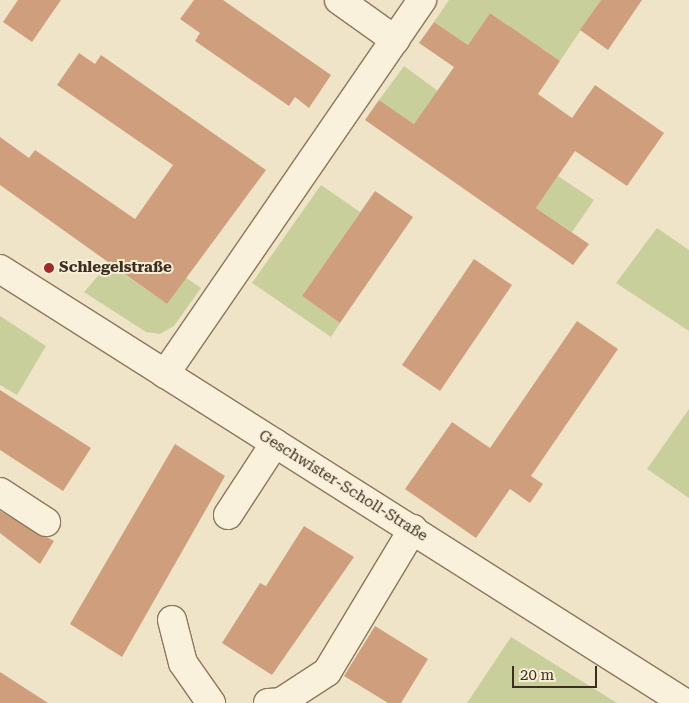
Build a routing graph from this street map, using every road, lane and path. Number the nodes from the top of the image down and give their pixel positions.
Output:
1 (339, 0) edge
2 (422, 0) edge
3 (395, 40) junction
4 (0, 269) edge
5 (165, 374) junction
6 (275, 443) junction
7 (0, 492) edge
8 (228, 516) dead end
9 (46, 522) dead end
10 (413, 529) junction
11 (172, 620) dead end
12 (211, 703) edge
13 (268, 703) edge
14 (685, 703) edge

1 - 3 street
2 - 3 street
3 - 5 street
4 - 5 street, Geschwister-Scholl-Straße
5 - 6 street, Geschwister-Scholl-Straße
6 - 8 street
6 - 10 street, Geschwister-Scholl-Straße
7 - 9 street
10 - 13 street
10 - 14 street, Geschwister-Scholl-Straße
11 - 12 street

